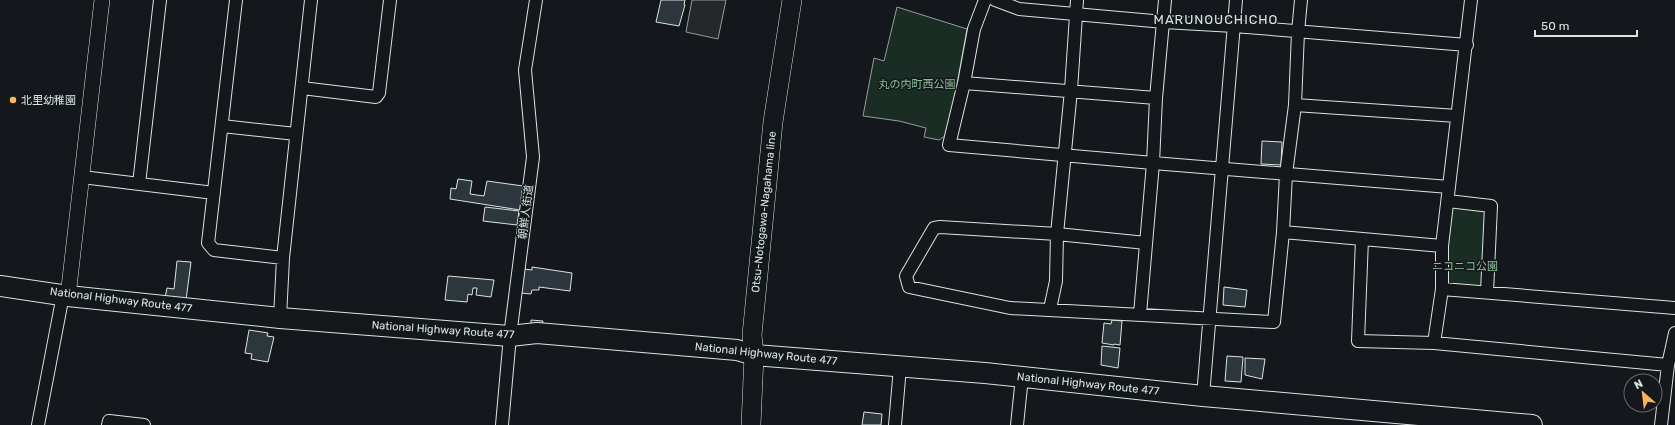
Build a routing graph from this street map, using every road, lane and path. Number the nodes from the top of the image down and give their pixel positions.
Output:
1 (102, 0) edge
2 (160, 0) edge
3 (236, 0) edge
4 (311, 0) edge
5 (390, 0) edge
6 (536, 0) edge
7 (792, 0) edge
8 (985, 0) edge
9 (994, 0) edge
10 (1077, 0) edge
11 (1165, 0) edge
12 (1236, 0) edge
13 (1301, 0) edge
14 (1471, 0) edge
15 (1075, 14) junction
16 (1164, 22) junction
17 (1234, 26) junction
18 (1298, 32) junction
19 (1467, 45) junction
20 (964, 83) junction
21 (302, 88) junction
22 (1071, 90) junction
23 (1156, 98) junction
24 (1296, 104) junction
25 (1457, 116) junction
26 (222, 126) junction
27 (296, 134) junction
28 (1065, 156) junction
29 (1153, 164) junction
30 (1222, 169) junction
31 (1286, 174) junction
32 (82, 177) junction
33 (139, 184) junction
34 (1449, 187) junction
35 (214, 193) junction
36 (1448, 201) junction
37 (1283, 232) junction
38 (1057, 234) junction
39 (1362, 239) junction
40 (1146, 243) junction
41 (1442, 246) junction
42 (282, 258) junction
43 (0, 286) edge
44 (1442, 289) junction
45 (1487, 292) junction
46 (66, 295) junction
47 (1675, 308) edge
48 (1050, 309) junction
49 (1140, 314) junction
50 (280, 318) junction
51 (1210, 320) junction
52 (1675, 333) edge
53 (510, 336) junction
54 (1434, 343) junction
55 (754, 355) junction
56 (1668, 365) junction
57 (900, 367) junction
58 (1022, 377) junction
59 (1203, 396) junction
60 (38, 425) edge
61 (108, 425) edge
62 (144, 425) edge
63 (502, 425) edge
64 (751, 425) edge
65 (895, 425) edge
66 (1017, 425) edge
67 (1532, 425) edge
68 (1661, 425) edge

1 - 32 street
2 - 33 street
3 - 26 street
4 - 21 street
5 - 21 street
6 - 53 street, 朝鮮人街道
7 - 55 main road, Otsu-Notogawa-Nagahama line
8 - 20 street
9 - 15 street
10 - 15 street
11 - 16 street
12 - 17 street
13 - 18 street
14 - 19 street
15 - 16 street
15 - 22 street
16 - 17 street
16 - 23 street
17 - 18 street
17 - 30 street
18 - 19 street
18 - 24 street
19 - 25 street
20 - 22 street
20 - 28 street
21 - 27 street
22 - 23 street
22 - 28 street
23 - 29 street
24 - 25 street
24 - 31 street
25 - 34 street
26 - 27 street
26 - 35 street
27 - 42 street
28 - 29 street
28 - 38 street
29 - 30 street
29 - 40 street
30 - 31 street
30 - 51 street
31 - 34 street
31 - 37 street
32 - 33 street
32 - 46 street
33 - 35 street
34 - 36 street
35 - 42 street
36 - 41 street
36 - 45 street
37 - 39 street
37 - 51 street
38 - 40 street
38 - 48 street
38 - 48 street
39 - 41 street
39 - 54 street
40 - 49 street
41 - 44 street
42 - 50 street
43 - 46 highway, National Highway Route 477
44 - 45 street
44 - 54 street
45 - 47 street
46 - 50 highway, National Highway Route 477
46 - 60 street
48 - 49 street
49 - 51 street
50 - 53 highway, National Highway Route 477
51 - 59 street
52 - 56 street
53 - 55 highway, National Highway Route 477
53 - 63 street, 朝鮮人街道
54 - 56 street
55 - 57 highway, National Highway Route 477
55 - 64 main road, Otsu-Notogawa-Nagahama line
56 - 68 street
57 - 58 highway, National Highway Route 477
57 - 65 street
58 - 59 highway, National Highway Route 477
58 - 66 street
59 - 67 highway, National Highway Route 477
61 - 62 street

